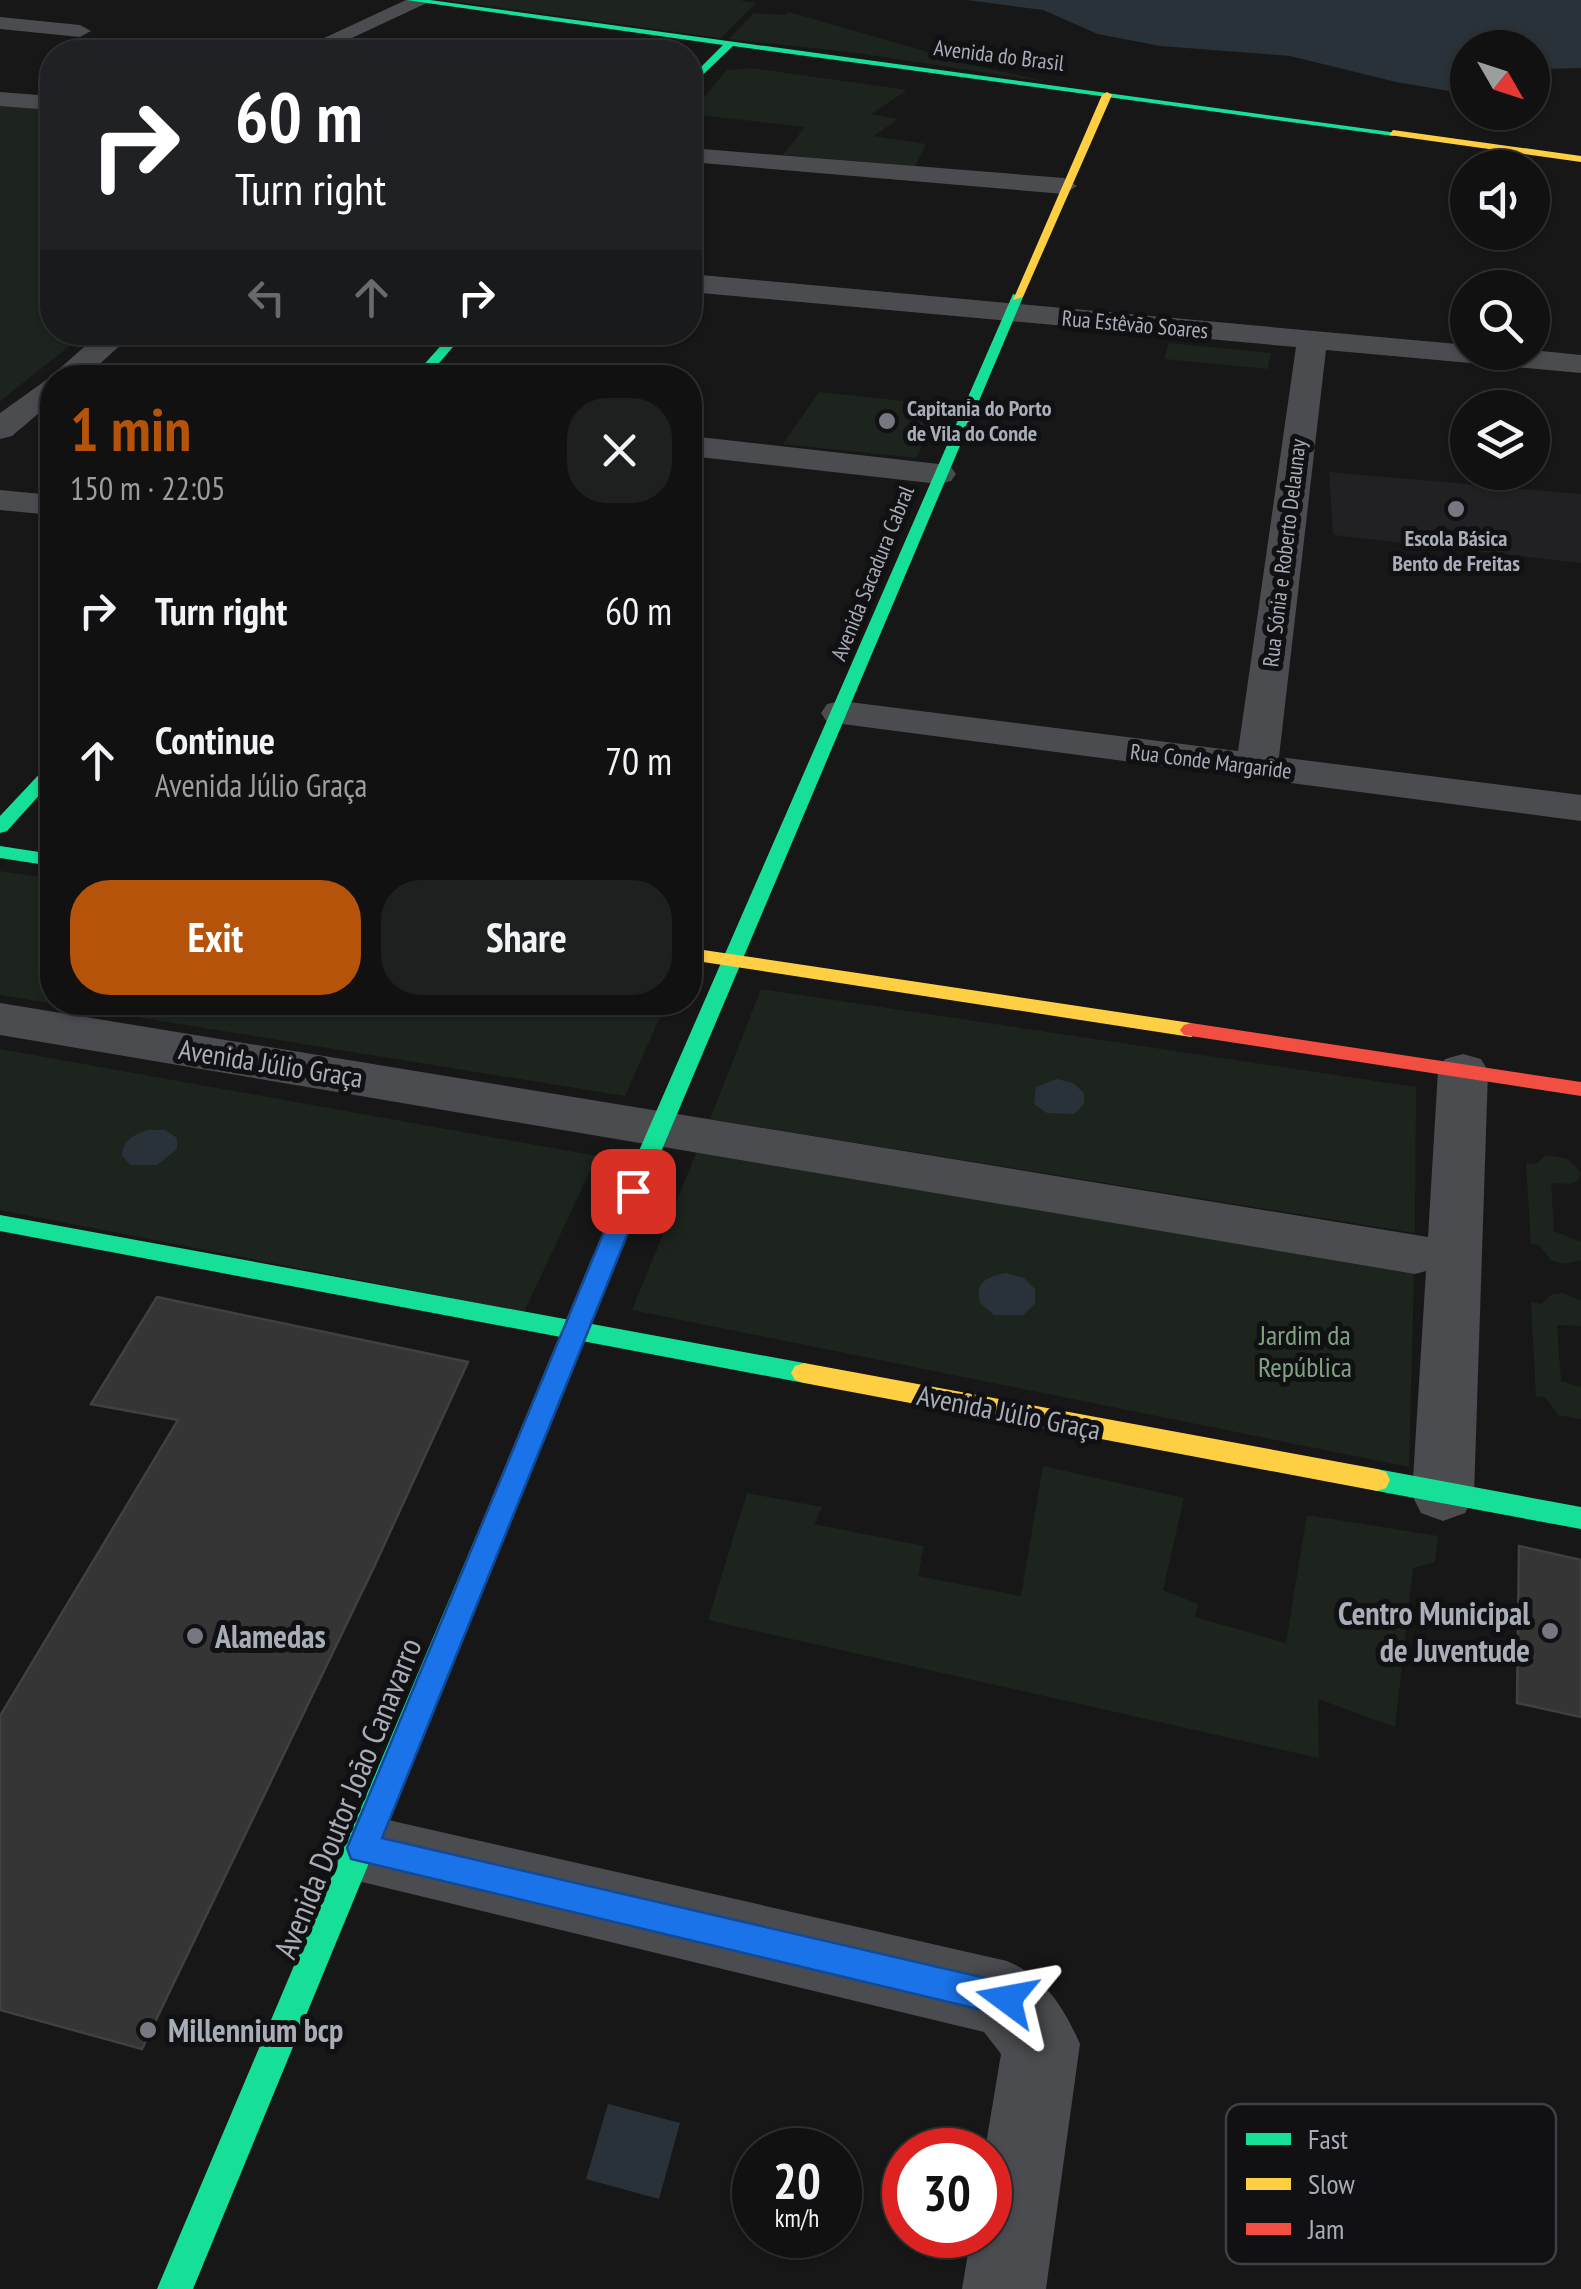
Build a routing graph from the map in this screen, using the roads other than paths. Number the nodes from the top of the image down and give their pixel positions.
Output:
1 (415, 1) edge
2 (0, 23) edge
3 (80, 31) dead end
4 (331, 40) edge
5 (701, 40) edge
6 (702, 40) edge
7 (730, 44) junction
8 (702, 72) edge
9 (1107, 95) junction
10 (0, 99) edge
11 (40, 102) edge
12 (702, 156) edge
13 (1581, 159) edge
14 (1064, 186) junction
15 (702, 284) edge
16 (1010, 312) junction
17 (1312, 340) junction
18 (104, 345) edge
19 (448, 345) edge
20 (1581, 364) edge
21 (80, 365) edge
22 (430, 365) edge
23 (40, 397) edge
24 (0, 429) edge
25 (702, 447) edge
26 (939, 474) junction
27 (0, 500) edge
28 (40, 505) edge
29 (841, 713) junction
30 (1257, 767) junction
31 (40, 784) edge
32 (1581, 808) edge
33 (0, 828) edge
34 (0, 852) edge
35 (40, 858) edge
36 (702, 956) edge
37 (732, 961) junction
38 (0, 1019) edge
39 (1463, 1071) junction
40 (1581, 1089) edge
41 (661, 1127) junction
42 (0, 1223) edge
43 (1414, 1254) dead end
44 (574, 1330) junction
45 (1443, 1495) junction
46 (1581, 1518) edge
47 (362, 1848) junction
48 (175, 2289) edge
49 (1004, 2289) edge

1 - 4 street
1 - 5 street, Avenida do Brasil
2 - 3 street
6 - 7 street, Avenida do Brasil
7 - 8 street
7 - 9 street, Avenida do Brasil
9 - 13 street, Avenida do Brasil
9 - 14 street, Avenida Sacadura Cabral
10 - 11 street
12 - 14 street
14 - 16 street, Avenida Sacadura Cabral
15 - 16 street, Rua Estêvão Soares
16 - 17 street, Rua Estêvão Soares
16 - 26 street, Avenida Sacadura Cabral
17 - 20 street, Rua Estêvão Soares
17 - 30 street, Rua Sónia e Roberto Delaunay
18 - 21 street
19 - 22 street
23 - 24 street
25 - 26 street
26 - 29 street, Avenida Sacadura Cabral
27 - 28 street
29 - 30 street, Rua Conde Margaride
29 - 37 street, Avenida Sacadura Cabral
30 - 32 street, Rua Conde Margaride
31 - 33 street
34 - 35 street
36 - 37 street
37 - 39 street
37 - 41 street
38 - 41 street, Avenida Júlio Graça
39 - 40 street
39 - 45 street
41 - 43 street, Avenida Júlio Graça
41 - 44 street
42 - 44 street, Avenida Júlio Graça
44 - 45 street, Avenida Júlio Graça
44 - 47 street, Avenida Doutor João Canavarro
45 - 46 street, Avenida Júlio Graça
47 - 48 street, Avenida Doutor João Canavarro
47 - 49 street

